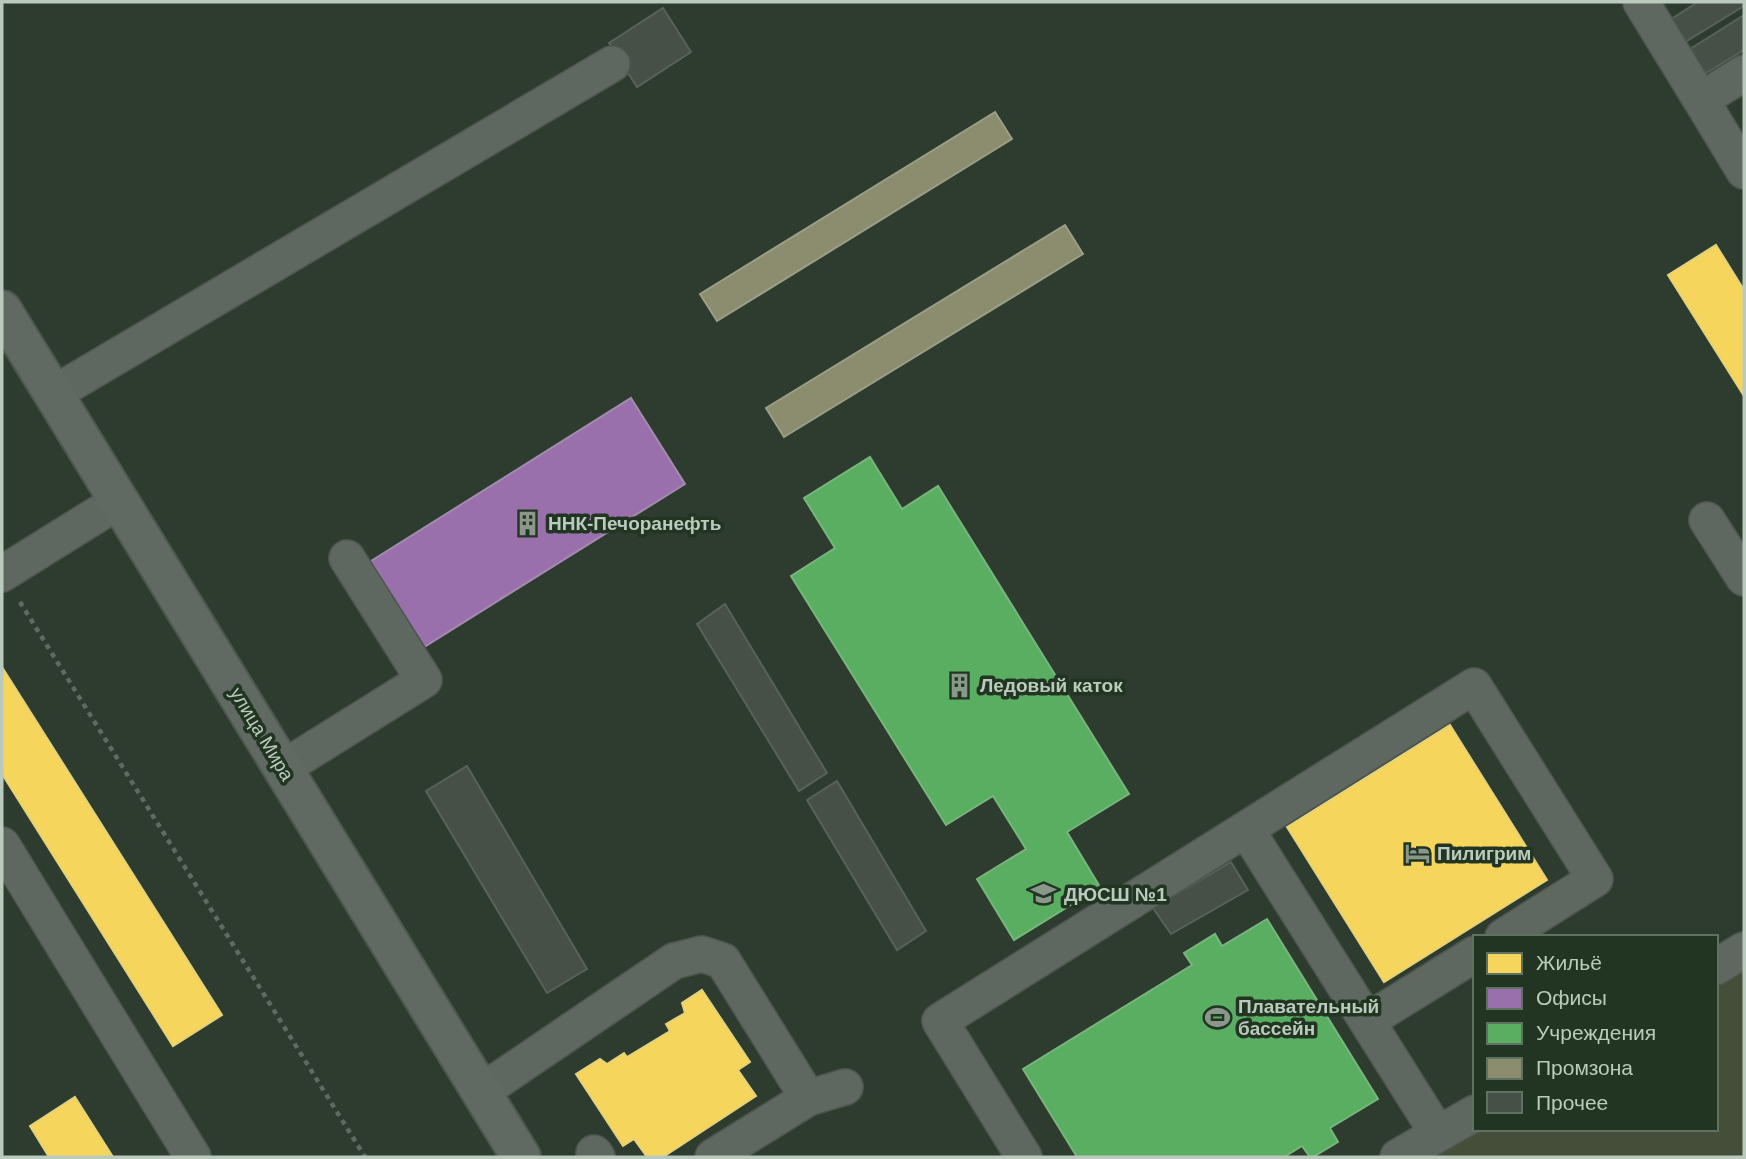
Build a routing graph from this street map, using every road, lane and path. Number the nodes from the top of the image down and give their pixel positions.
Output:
1 (1642, 2) edge
2 (612, 64) dead end
3 (1744, 73) edge
4 (1702, 100) junction
5 (1744, 171) edge
6 (2, 310) edge
7 (53, 394) junction
8 (119, 500) junction
9 (1707, 520) dead end
10 (347, 558) dead end
11 (2, 574) edge
12 (1744, 578) edge
13 (283, 768) junction
14 (1246, 829) junction
15 (2, 845) edge
16 (1506, 935) edge
17 (1744, 950) edge
18 (1473, 955) edge
19 (1718, 966) edge
20 (1367, 1021) junction
21 (845, 1087) dead end
22 (481, 1092) junction
23 (808, 1098) junction
24 (1473, 1114) edge
25 (1438, 1134) junction
26 (193, 1157) edge
27 (365, 1157) edge
28 (521, 1157) edge
29 (713, 1157) edge
30 (1024, 1157) edge
31 (1398, 1157) edge

1 - 4 street
2 - 7 street
3 - 4 street
4 - 5 street
6 - 7 main road, улица Мира
7 - 8 main road, улица Мира
8 - 11 street
8 - 13 main road, улица Мира
9 - 12 street
10 - 13 street
11 - 27 path
13 - 22 main road, улица Мира
14 - 16 street
14 - 20 street
14 - 30 street
15 - 26 street
17 - 19 street
18 - 20 street
20 - 25 street
21 - 23 street
22 - 23 street
22 - 28 main road, улица Мира
23 - 29 street
24 - 25 street
25 - 31 street

